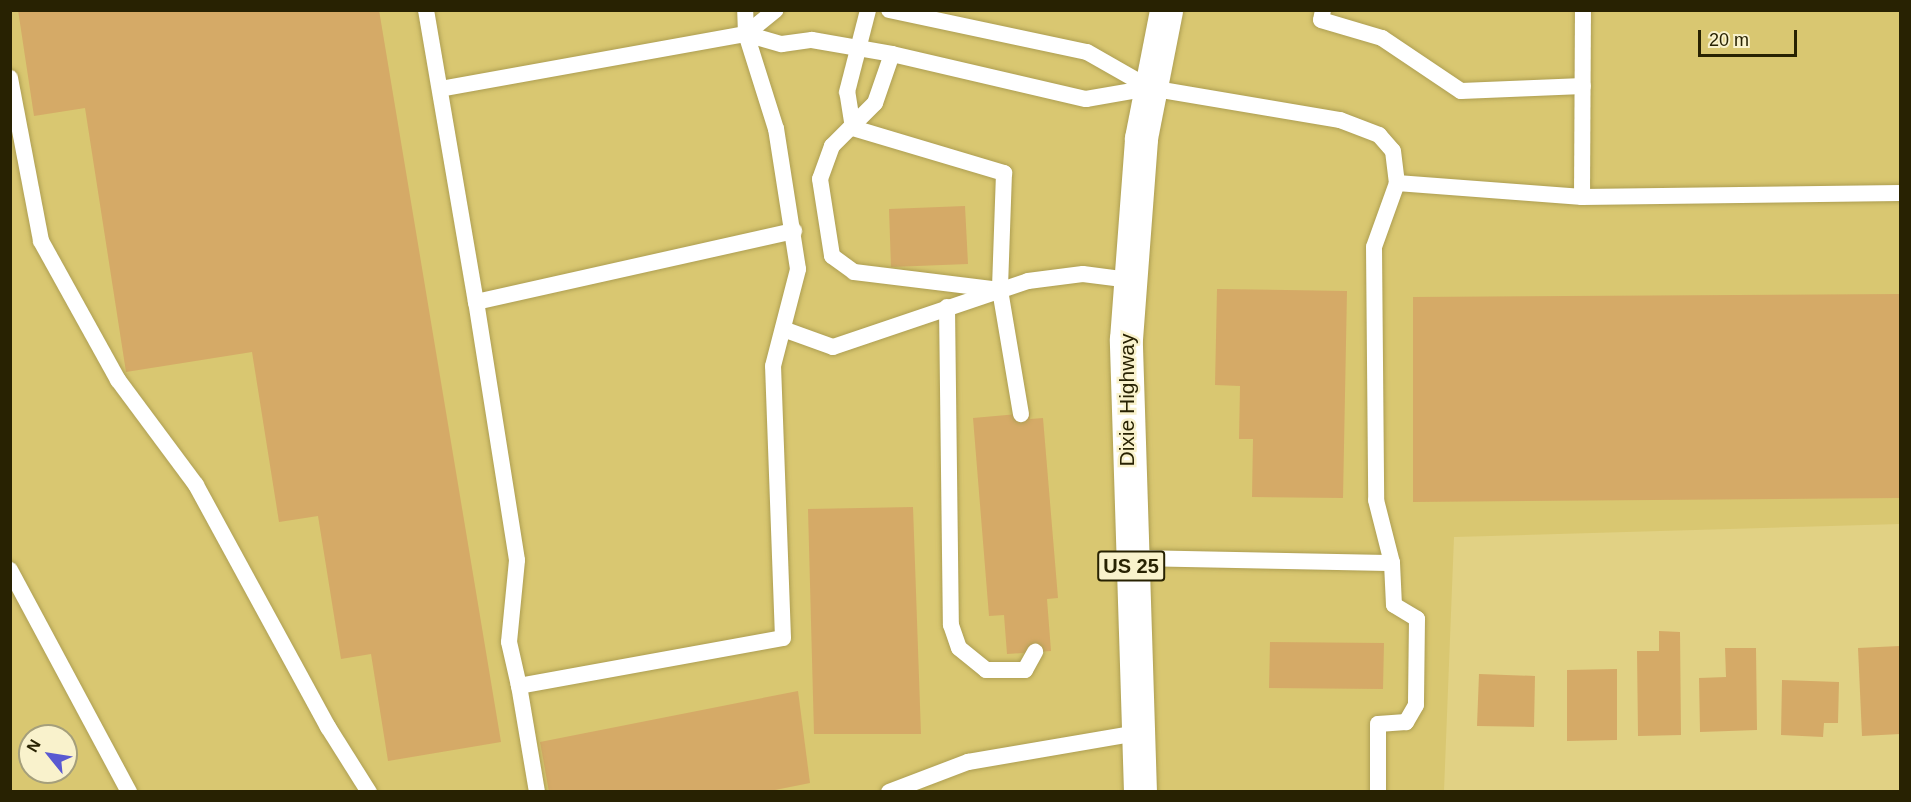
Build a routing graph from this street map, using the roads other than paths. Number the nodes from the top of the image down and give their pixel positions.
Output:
1 (426, 10) edge
2 (745, 10) edge
3 (776, 10) edge
4 (868, 10) edge
5 (889, 10) edge
6 (1166, 10) edge
7 (1323, 10) edge
8 (1583, 10) edge
9 (746, 34) junction
10 (859, 48) junction
11 (892, 54) junction
12 (10, 78) edge
13 (1583, 86) junction
14 (1150, 88) junction
15 (440, 89) junction
16 (853, 128) junction
17 (1397, 183) junction
18 (1900, 193) edge
19 (1582, 197) junction
20 (794, 231) junction
21 (1129, 280) junction
22 (1000, 290) junction
23 (476, 302) junction
24 (947, 307) junction
25 (783, 329) junction
26 (1021, 414) dead end
27 (1130, 558) junction
28 (1392, 564) junction
29 (10, 570) edge
30 (1035, 652) dead end
31 (519, 686) junction
32 (1137, 734) junction
33 (129, 792) edge
34 (369, 792) edge
35 (537, 792) edge
36 (889, 792) edge
37 (1140, 792) edge
38 (1378, 792) edge

1 - 15 lane
2 - 9 lane
3 - 9 lane
4 - 10 lane
5 - 14 lane
6 - 14 main road, Dixie Highway / US 25
7 - 13 lane
8 - 13 lane
9 - 10 lane
9 - 15 lane
9 - 20 lane
10 - 11 lane
10 - 16 lane
11 - 14 lane
11 - 16 lane
12 - 34 lane
13 - 19 lane
14 - 17 lane
14 - 21 main road, Dixie Highway / US 25
15 - 23 lane
16 - 22 lane
16 - 22 lane
17 - 19 lane
17 - 28 lane
18 - 19 lane
20 - 23 lane
20 - 25 lane
21 - 22 lane
21 - 27 main road, Dixie Highway / US 25
22 - 24 lane
22 - 26 lane
23 - 31 lane
24 - 25 lane
24 - 30 lane
25 - 31 lane
27 - 28 lane
27 - 32 main road, Dixie Highway / US 25
28 - 38 lane
29 - 33 lane
31 - 35 lane
32 - 36 lane
32 - 37 main road, Dixie Highway / US 25

